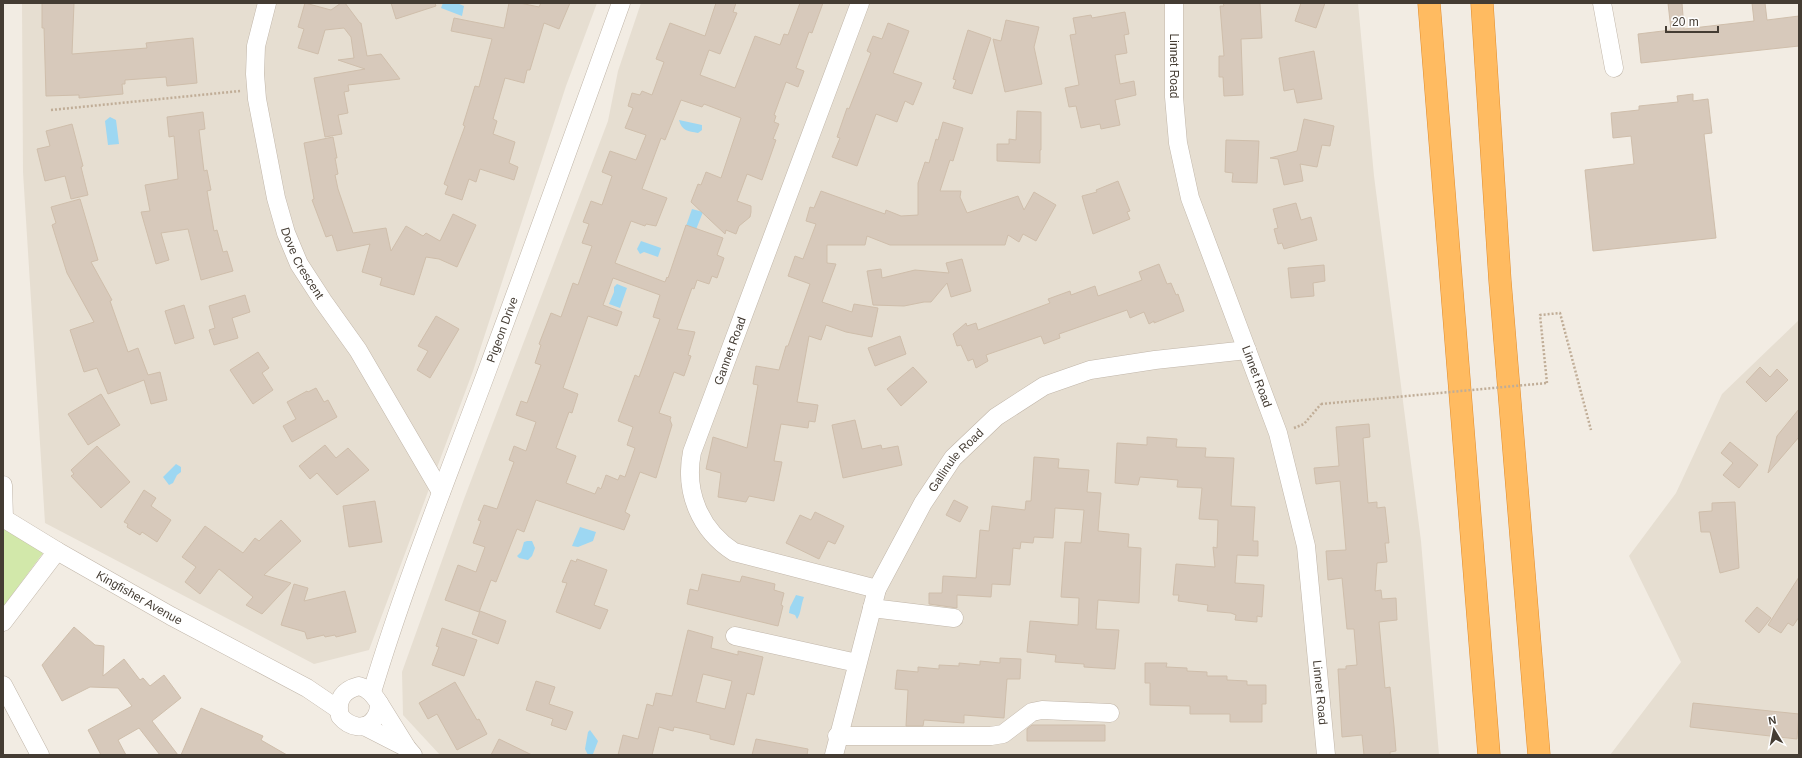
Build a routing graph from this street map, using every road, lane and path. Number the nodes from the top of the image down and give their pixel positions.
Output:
1 (267, 3) edge
2 (621, 3) edge
3 (860, 3) edge
4 (1174, 3) edge
5 (1430, 3) edge
6 (1482, 3) edge
7 (1602, 3) edge
8 (1614, 68) dead end
9 (256, 90) junction
10 (51, 110) dead end
11 (1247, 350) junction
12 (1591, 430) dead end
13 (1278, 433) junction
14 (3, 485) edge
15 (441, 492) junction
16 (4, 518) edge
17 (57, 551) junction
18 (877, 589) junction
19 (872, 608) junction
20 (954, 618) dead end
21 (3, 622) edge
22 (735, 636) dead end
23 (857, 663) junction
24 (3, 685) edge
25 (308, 688) junction
26 (366, 692) junction
27 (338, 709) junction
28 (1110, 713) dead end
29 (364, 726) junction
30 (837, 736) junction
31 (410, 751) edge
32 (40, 755) edge
33 (834, 755) edge
34 (1326, 755) edge
35 (1488, 755) edge
36 (1539, 755) edge

1 - 9 street, Dove Crescent
2 - 15 street, Pigeon Drive
3 - 18 street, Gannet Road
4 - 11 street, Linnet Road
5 - 35 highway
6 - 36 highway
7 - 8 street
9 - 10 path
9 - 15 street, Dove Crescent
11 - 13 street, Linnet Road
11 - 18 street, Gallinule Road
12 - 13 path, bridge
13 - 34 street, Linnet Road
14 - 16 street, Kingfisher Avenue
15 - 26 street, Pigeon Drive
16 - 17 street, Kingfisher Avenue
17 - 21 street
17 - 25 street, Kingfisher Avenue
18 - 19 street, Gallinule Road
19 - 20 street
19 - 23 street, Gallinule Road
22 - 23 street
23 - 30 street, Gallinule Road
24 - 32 street
25 - 26 street, Kingfisher Avenue
25 - 27 street, Kingfisher Avenue
26 - 27 street
26 - 29 street, Pigeon Drive
26 - 31 street
27 - 29 street, Kingfisher Avenue
28 - 30 street
29 - 31 street, Kingfisher Avenue
30 - 33 street, Gallinule Road

